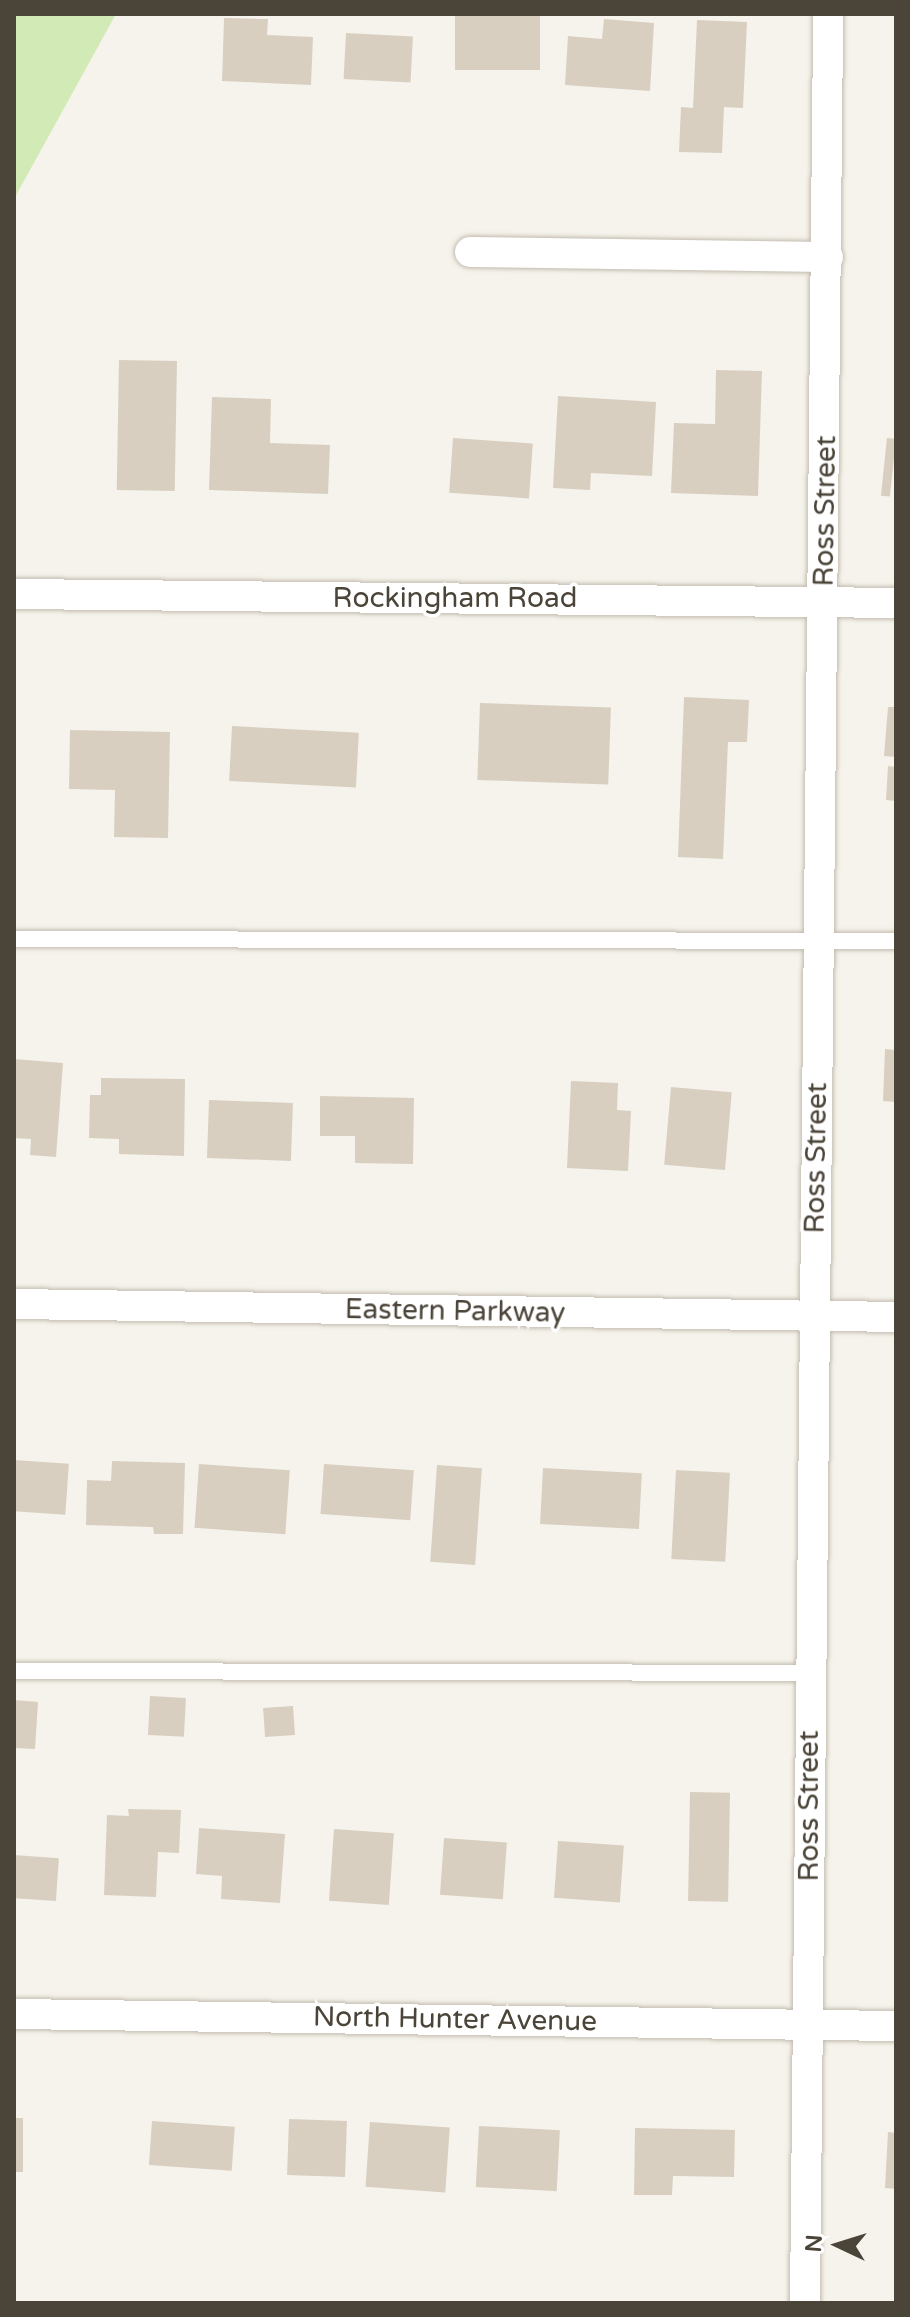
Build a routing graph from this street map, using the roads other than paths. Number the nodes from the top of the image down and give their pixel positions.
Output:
1 (828, 14) edge
2 (470, 252) dead end
3 (828, 257) junction
4 (14, 594) edge
5 (823, 601) junction
6 (896, 603) edge
7 (14, 939) edge
8 (818, 939) junction
9 (896, 941) edge
10 (14, 1304) edge
11 (814, 1316) junction
12 (896, 1317) edge
13 (14, 1671) edge
14 (810, 1673) junction
15 (14, 2014) edge
16 (807, 2025) junction
17 (896, 2026) edge
18 (805, 2303) edge

1 - 3 street, Ross Street
2 - 3 street
3 - 5 street, Ross Street
4 - 5 street, Rockingham Road
5 - 6 street, Rockingham Road
5 - 8 street, Ross Street
7 - 8 lane
8 - 9 lane
8 - 11 street, Ross Street
10 - 11 street, Eastern Parkway
11 - 12 street, Eastern Parkway
11 - 14 street, Ross Street
13 - 14 lane
14 - 16 street, Ross Street
15 - 16 street, North Hunter Avenue
16 - 17 street, North Hunter Avenue
16 - 18 street, Ross Street

